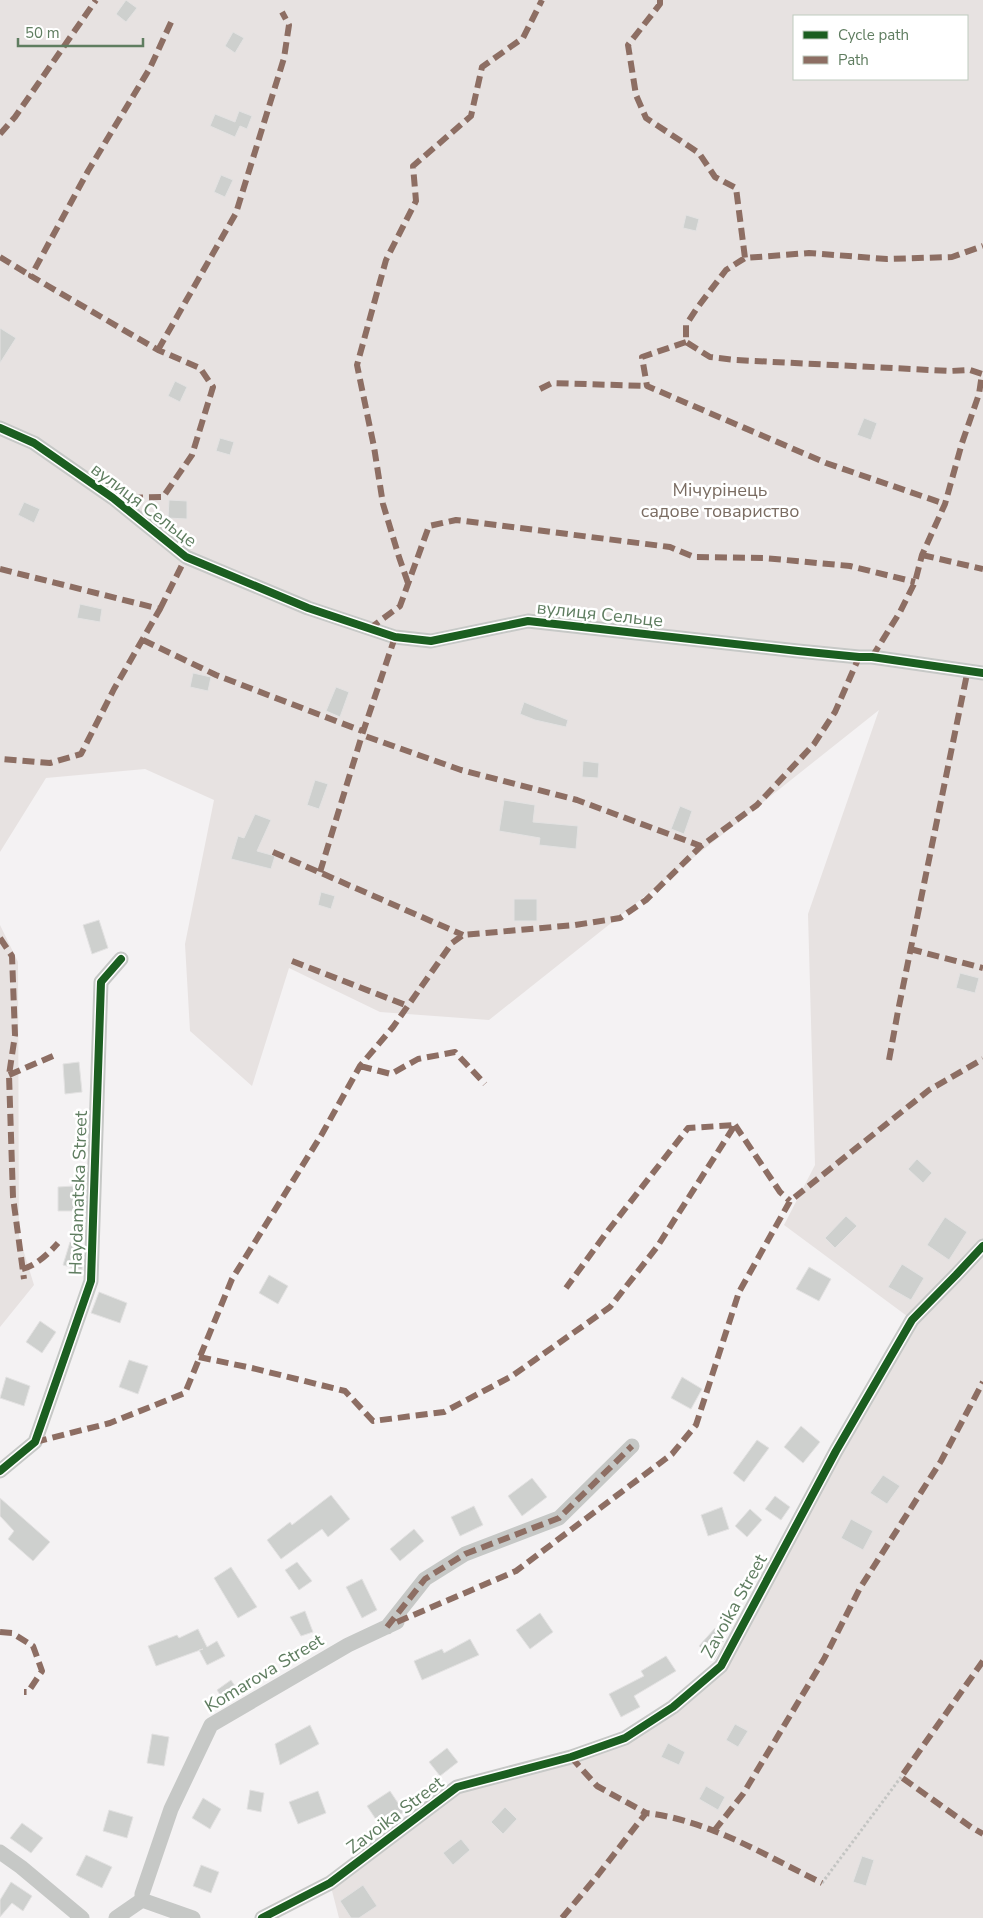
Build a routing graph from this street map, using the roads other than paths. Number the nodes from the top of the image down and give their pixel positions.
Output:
1 (0, 428) edge
2 (983, 673) edge
3 (121, 959) dead end
4 (983, 1246) edge
5 (632, 1446) dead end
6 (0, 1471) edge
7 (0, 1852) edge
8 (142, 1900) junction
9 (82, 1918) edge
10 (116, 1918) edge
11 (193, 1918) edge
12 (262, 1918) edge

1 - 2 street, вулиця Сельце
3 - 6 street, Haydamatska Street
4 - 12 street, Zavoika Street
5 - 8 street, Komarova Street
7 - 9 street
8 - 10 street
8 - 11 street

